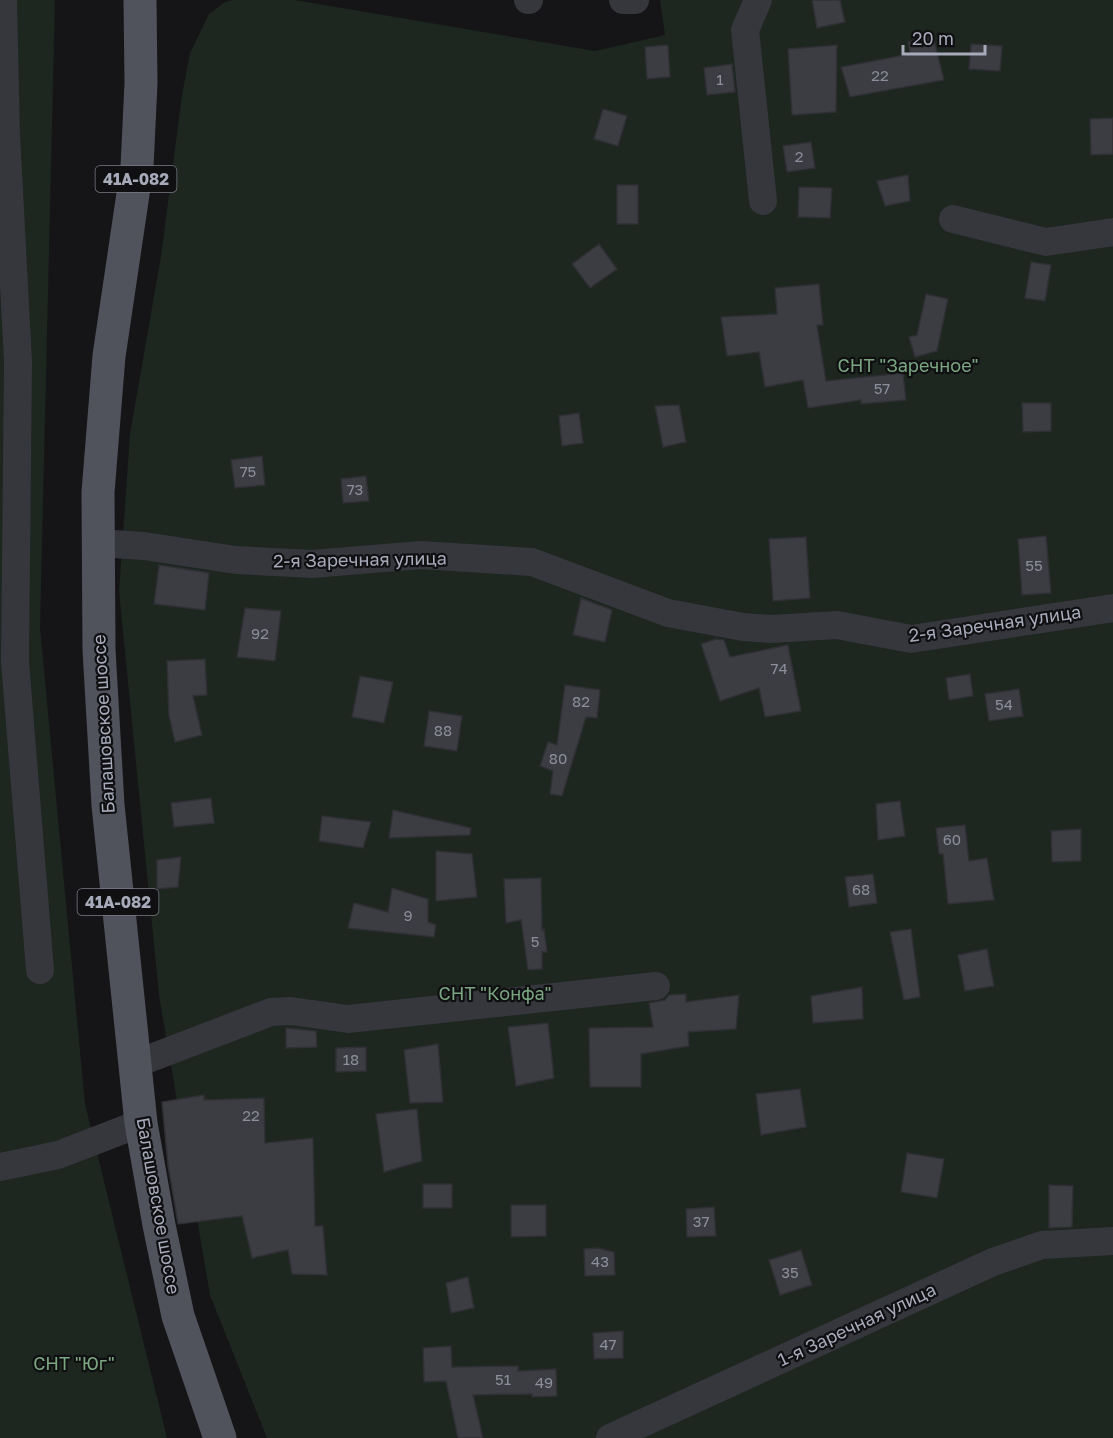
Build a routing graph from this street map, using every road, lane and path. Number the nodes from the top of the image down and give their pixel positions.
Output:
1 (3, 0) edge
2 (140, 0) edge
3 (623, 0) edge
4 (635, 0) edge
5 (758, 0) edge
6 (4, 160) edge
7 (763, 201) dead end
8 (953, 219) dead end
9 (1113, 232) edge
10 (98, 543) junction
11 (1113, 608) edge
12 (7, 664) edge
13 (40, 970) dead end
14 (656, 986) dead end
15 (135, 1064) junction
16 (141, 1123) junction
17 (0, 1167) edge
18 (1113, 1241) edge
19 (220, 1438) edge
20 (610, 1438) edge

1 - 6 street
2 - 10 main road, Балашовское шоссе / 41А-082
3 - 4 street
5 - 7 street
6 - 12 street
8 - 9 street
10 - 11 street, 2-я Заречная улица
10 - 15 main road, Балашовское шоссе / 41А-082
12 - 13 street
14 - 15 street
15 - 16 main road, Балашовское шоссе / 41А-082
16 - 17 street
16 - 19 main road, Балашовское шоссе / 41А-082
18 - 20 street, 1-я Заречная улица

